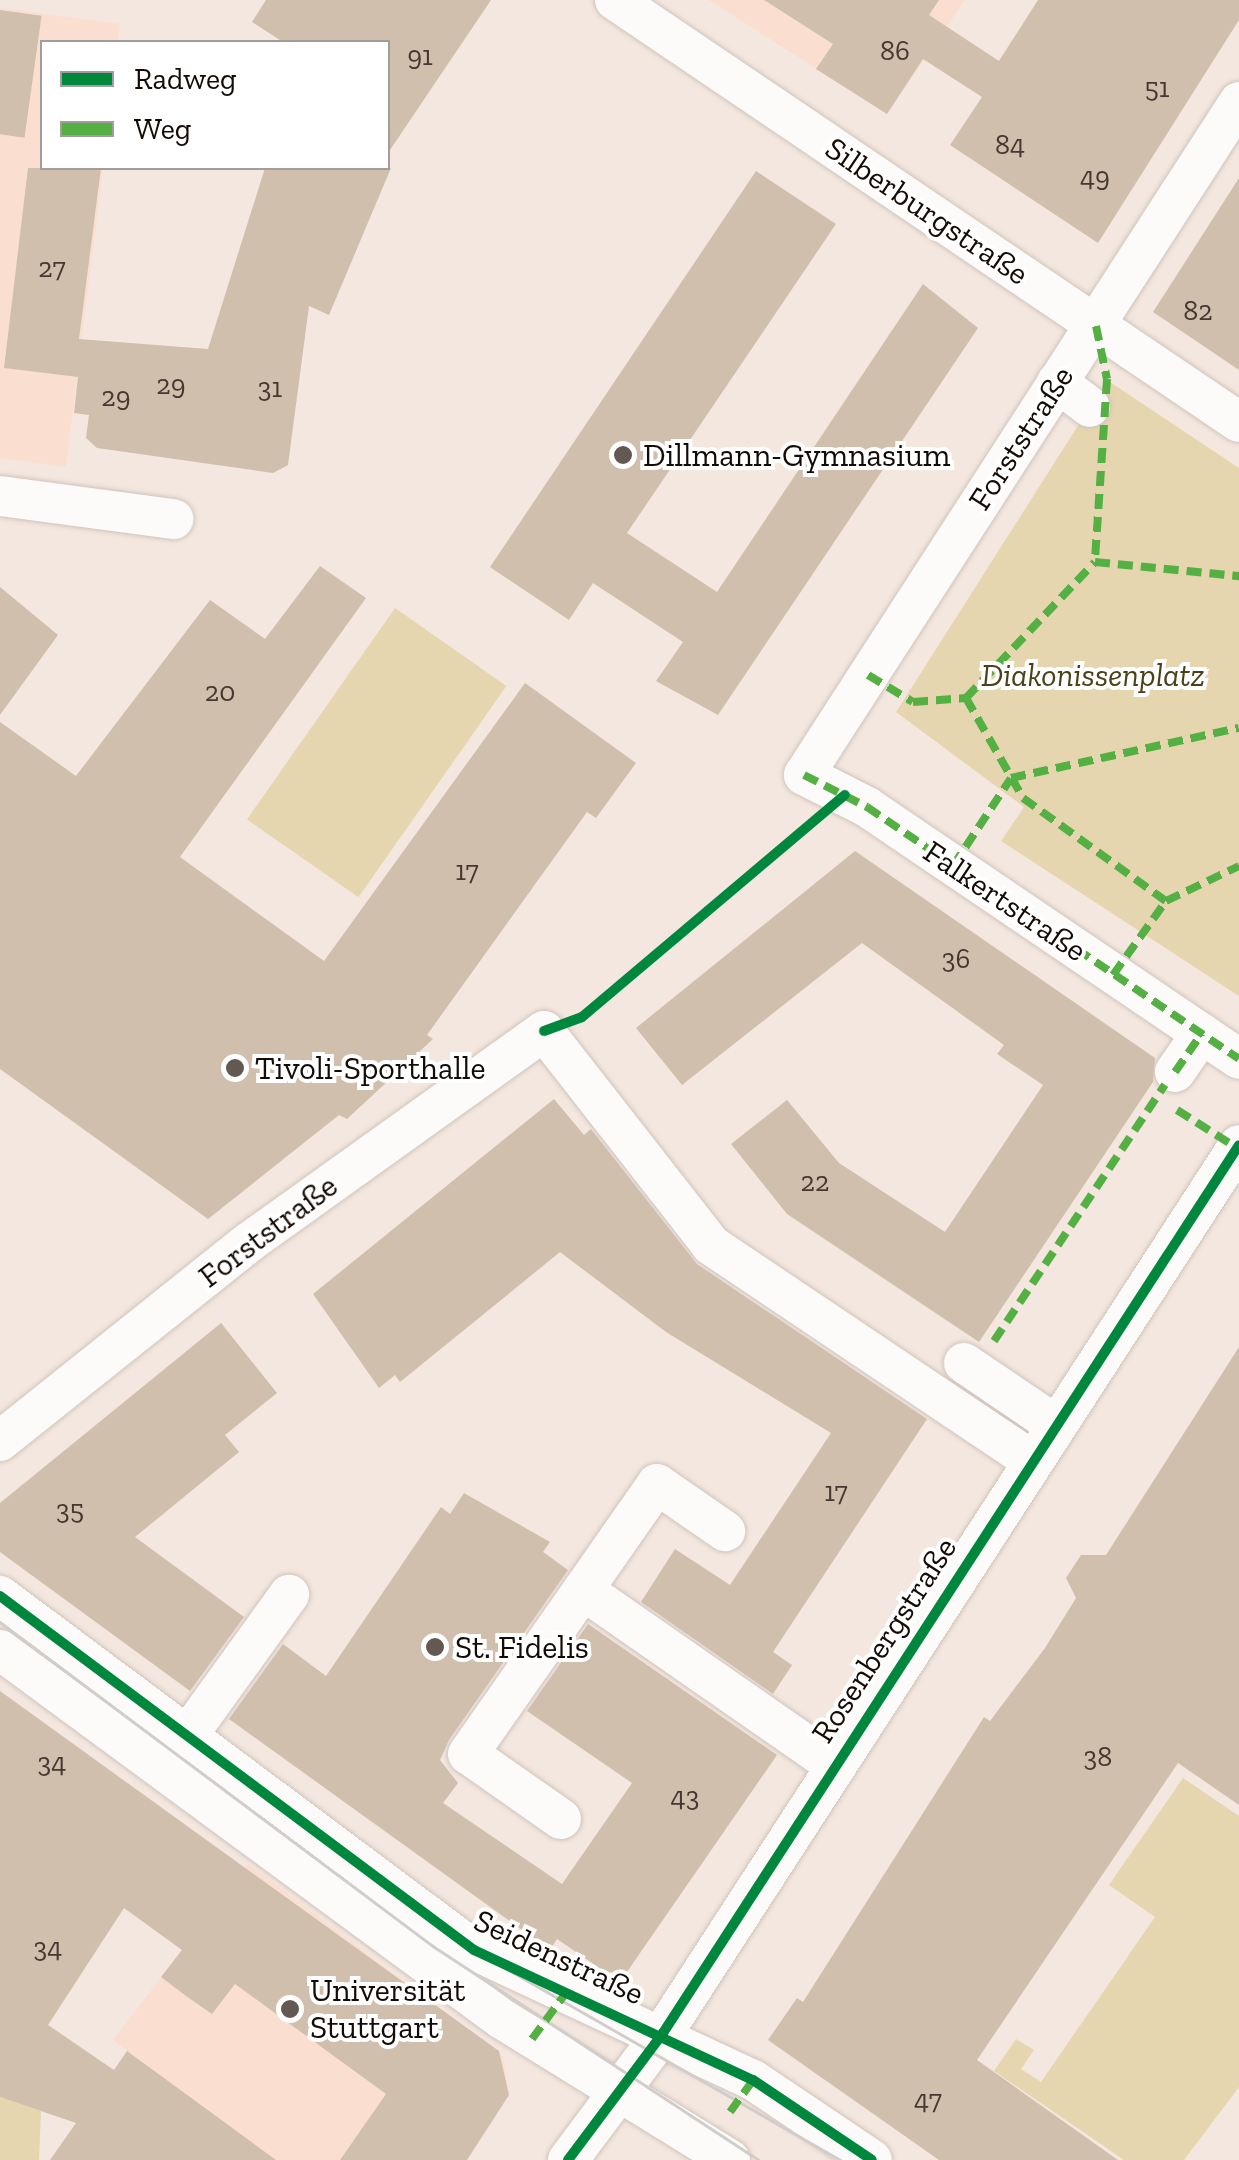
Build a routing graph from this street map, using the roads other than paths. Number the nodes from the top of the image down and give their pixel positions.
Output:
1 (615, 0) edge
2 (1239, 102) edge
3 (1096, 326) junction
4 (1057, 382) junction
5 (1090, 407) dead end
6 (1239, 422) edge
7 (0, 496) edge
8 (173, 518) dead end
9 (804, 776) joint
10 (1202, 1034) junction
11 (1239, 1059) edge
12 (1175, 1072) dead end
13 (1239, 1145) edge
14 (964, 1363) dead end
15 (1054, 1424) junction
16 (0, 1441) edge
17 (1031, 1460) junction
18 (725, 1531) dead end
19 (583, 1590) junction
20 (289, 1595) dead end
21 (0, 1596) edge
22 (0, 1650) edge
23 (186, 1739) junction
24 (832, 1764) junction
25 (560, 1819) dead end
26 (663, 2033) junction
27 (622, 2089) junction
28 (568, 2160) edge
29 (730, 2160) edge
30 (872, 2160) edge

1 - 3 street, Silberburgstraße
2 - 3 street, Forststraße
3 - 4 street, Forststraße
3 - 6 street, Silberburgstraße
4 - 5 street
4 - 9 street, Forststraße
7 - 8 street
9 - 10 street, Falkertstraße
10 - 11 street, Falkertstraße
10 - 12 street
13 - 15 street, Rosenbergstraße
14 - 15 street
15 - 17 street, Rosenbergstraße
16 - 17 street, Forststraße
17 - 24 street, Rosenbergstraße
18 - 19 street
19 - 24 street
19 - 25 street
20 - 23 street
21 - 23 street, Seidenstraße
22 - 27 street, Seidenstraße
23 - 26 street, Seidenstraße
24 - 26 street, Rosenbergstraße
26 - 27 street, Rosenbergstraße
26 - 30 street, Seidenstraße
27 - 28 street, Rosenbergstraße
27 - 29 street, Seidenstraße

